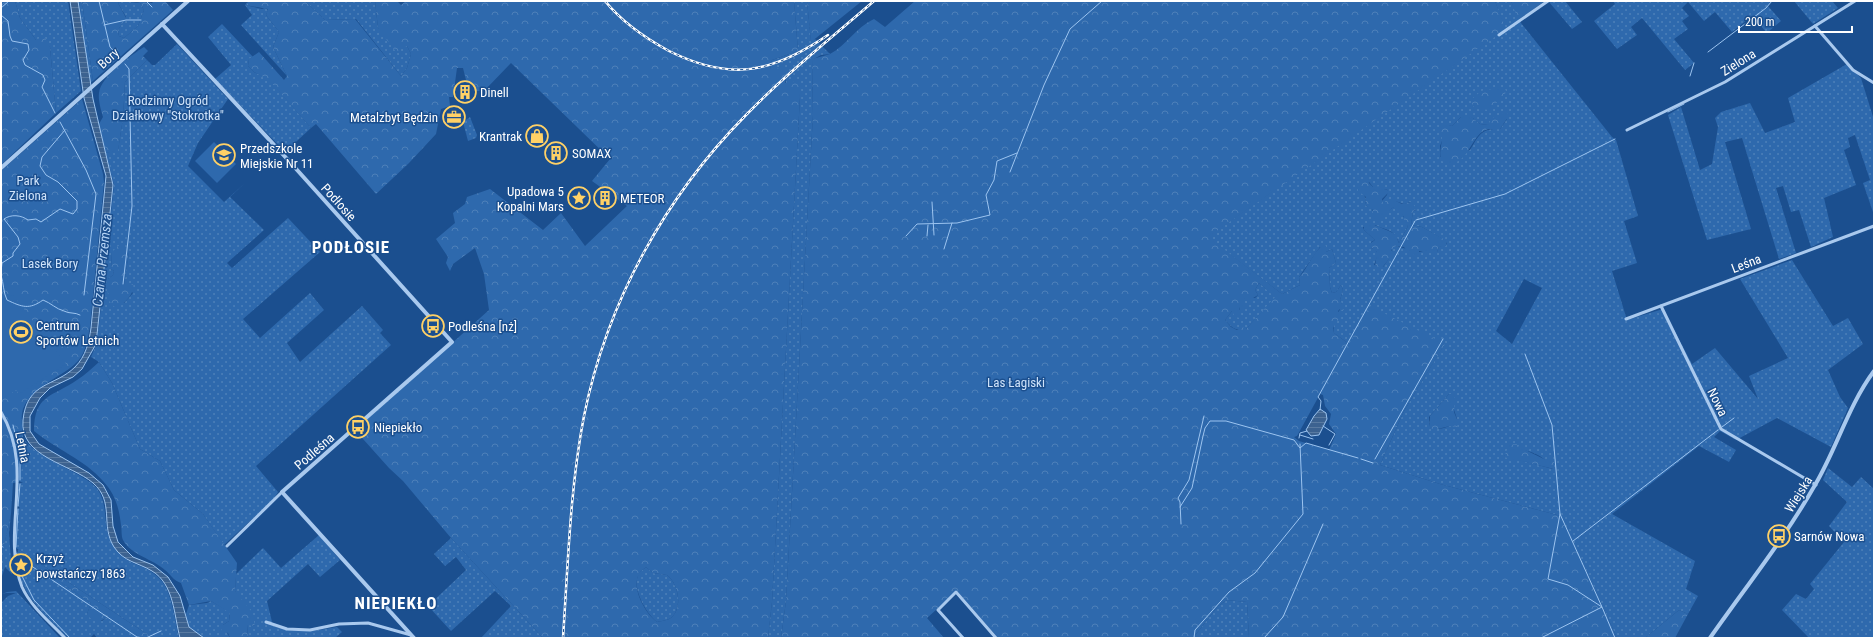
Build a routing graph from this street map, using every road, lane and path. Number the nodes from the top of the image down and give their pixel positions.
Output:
1 (188, 1) edge
2 (1548, 1) edge
3 (1855, 1) edge
4 (162, 24) junction
5 (1815, 26) junction
6 (1499, 35) dead end
7 (1874, 83) edge
8 (1627, 130) dead end
9 (1, 168) edge
10 (1874, 226) edge
11 (1661, 306) junction
12 (1626, 319) dead end
13 (452, 342) joint
14 (1874, 372) edge
15 (1, 412) edge
16 (1816, 485) junction
17 (282, 492) junction
18 (227, 546) dead end
19 (266, 622) dead end
20 (413, 637) edge
21 (65, 638) edge
22 (962, 638) edge
23 (996, 638) edge
24 (1710, 638) edge

1 - 4 street, Bory
2 - 6 street
3 - 5 street, Zielona
4 - 9 street, Bory
4 - 13 street, Podłosie
5 - 7 street
5 - 8 street, Zielona
10 - 11 street, Leśna
11 - 12 street, Leśna
11 - 16 street, Nowa
13 - 17 street, Podleśna
14 - 16 street, Wiejska
15 - 21 street, Letnia
16 - 24 street, Wiejska
17 - 18 street, Podleśna
17 - 20 street
19 - 20 street
22 - 23 street

